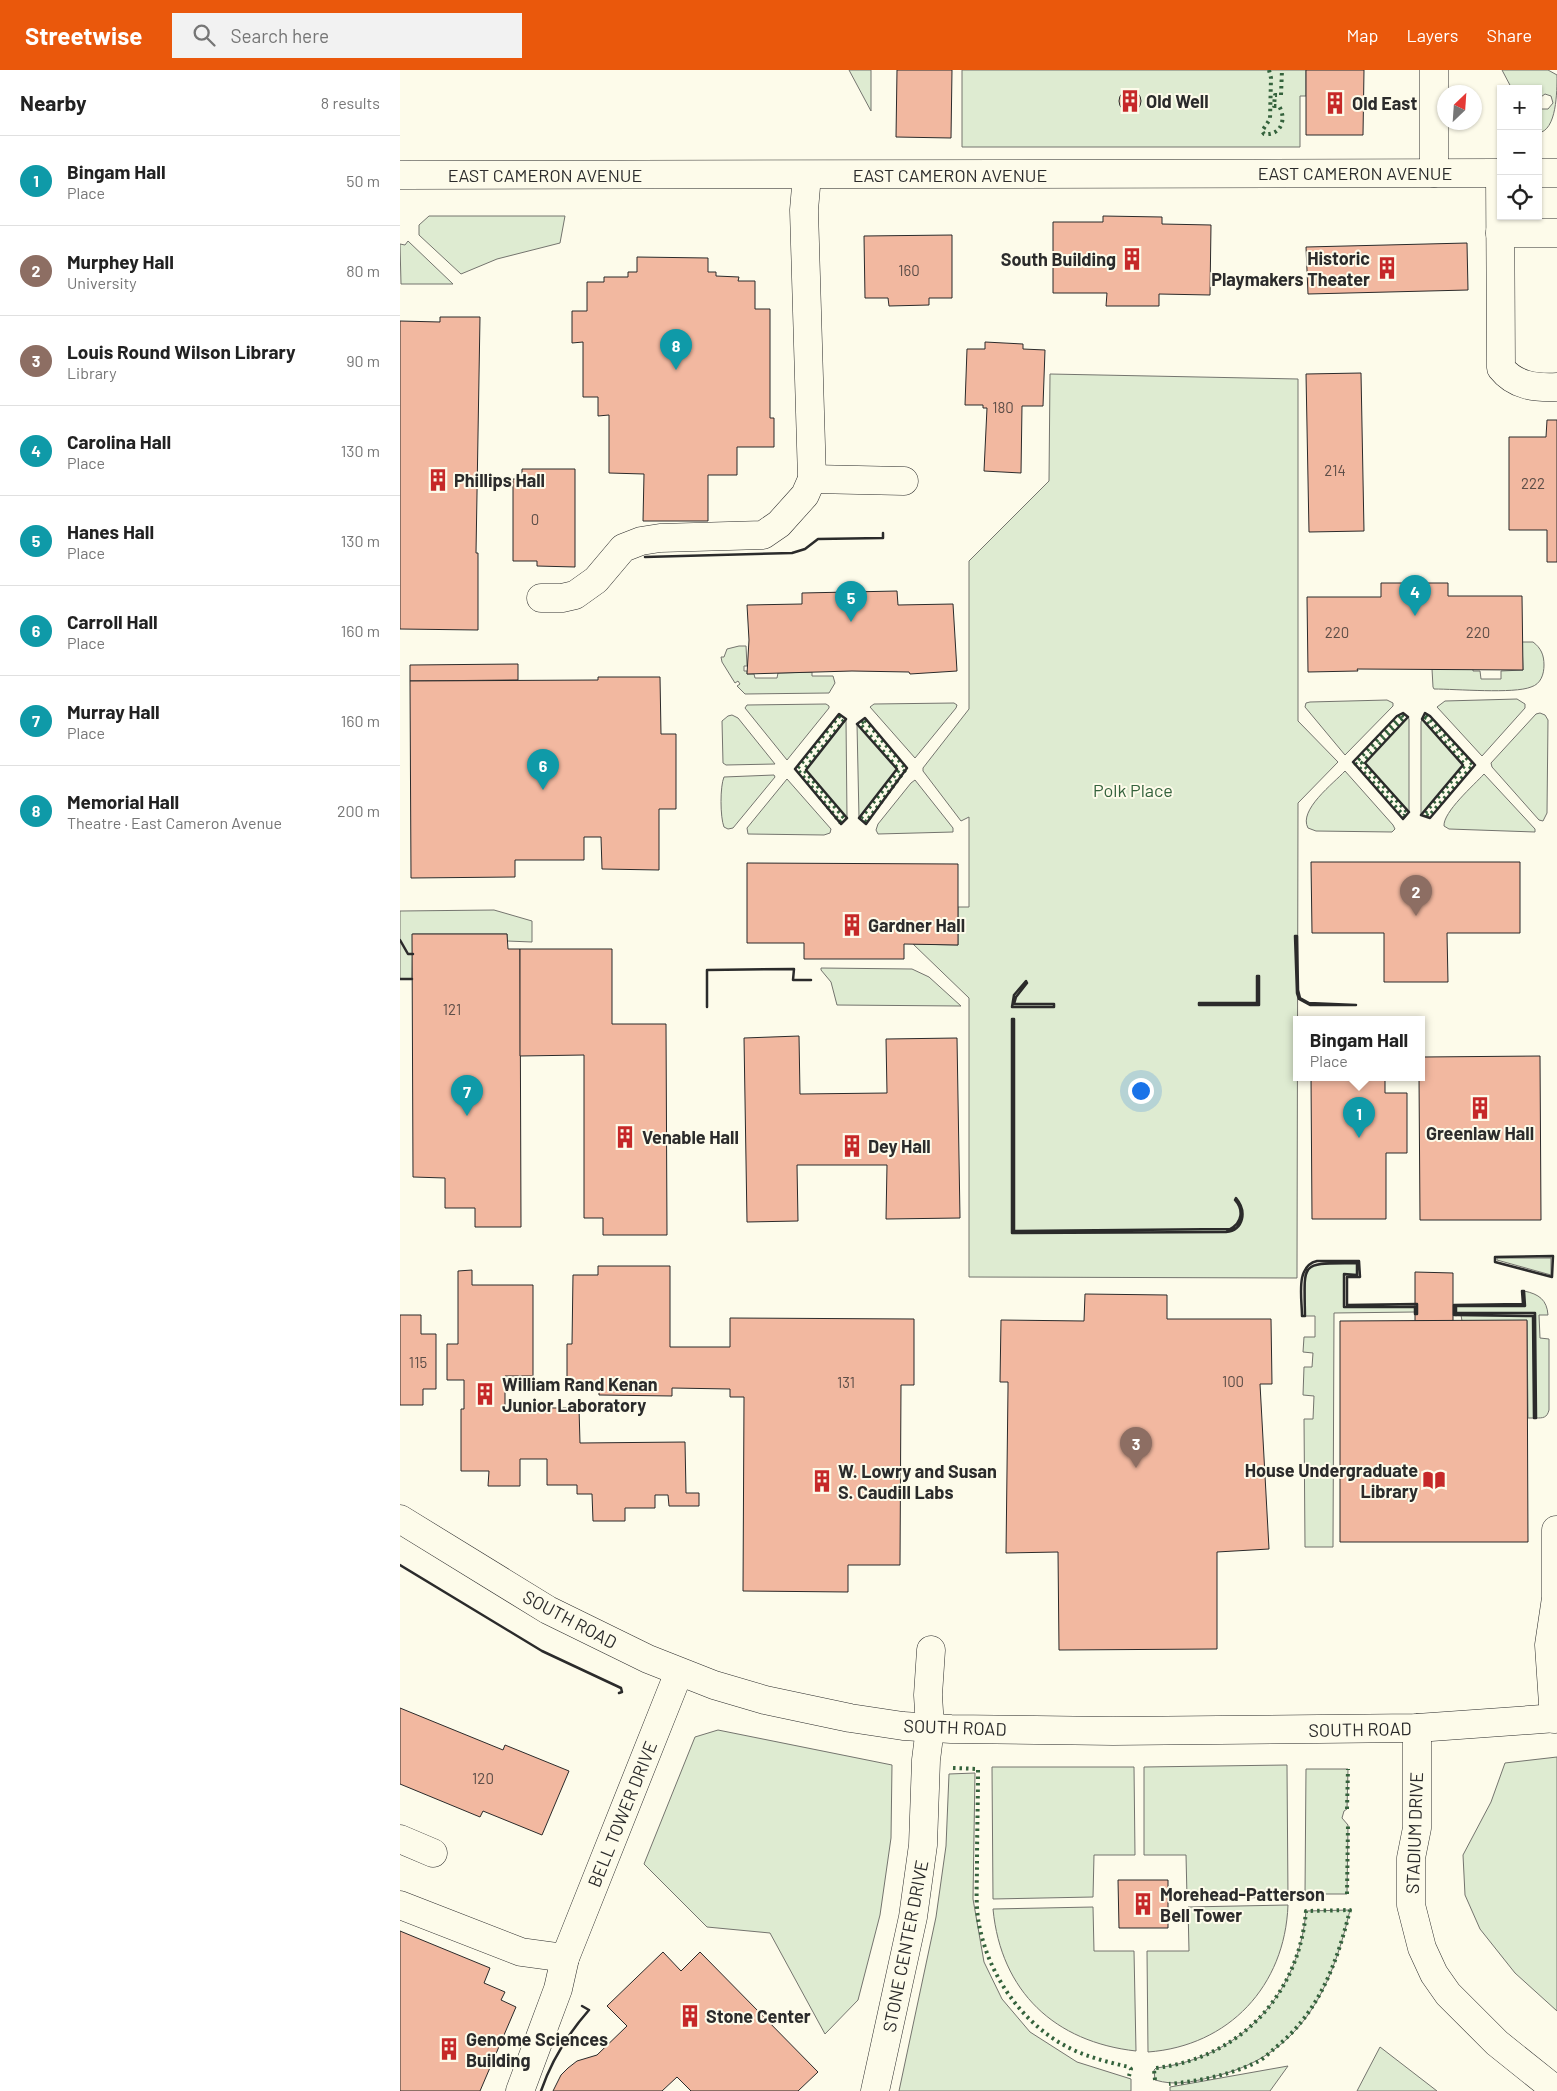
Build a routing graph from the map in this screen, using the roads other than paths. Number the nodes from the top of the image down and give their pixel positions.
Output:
1 (1434, 70) edge
2 (1434, 173) junction
3 (1497, 173) edge
4 (1542, 173) edge
5 (1557, 173) edge
6 (400, 175) edge
7 (807, 175) junction
8 (1500, 175) edge
9 (1500, 233) junction
10 (1557, 233) edge
11 (1557, 388) edge
12 (812, 479) junction
13 (904, 481) dead end
14 (542, 598) dead end
15 (400, 1519) edge
16 (1556, 1530) edge
17 (931, 1650) dead end
18 (679, 1672) junction
19 (1556, 1719) edge
20 (930, 1728) junction
21 (1417, 1728) junction
22 (400, 1840) edge
23 (434, 1853) dead end
24 (400, 1905) edge
25 (565, 1958) junction
26 (520, 2091) edge
27 (875, 2091) edge
28 (1557, 2091) edge

1 - 2 street
2 - 3 street, EAST CAMERON AVENUE
2 - 7 street, EAST CAMERON AVENUE
4 - 5 street
6 - 7 street, EAST CAMERON AVENUE
7 - 12 street
8 - 9 street
9 - 10 street
9 - 11 street
12 - 13 street
12 - 14 street
15 - 18 street, SOUTH ROAD
16 - 19 street
17 - 20 street, STONE CENTER DRIVE
18 - 20 street, SOUTH ROAD
18 - 25 street, BELL TOWER DRIVE
19 - 21 street, SOUTH ROAD
20 - 21 street, SOUTH ROAD
20 - 27 street, STONE CENTER DRIVE
21 - 28 street, STADIUM DRIVE
22 - 23 street
24 - 25 street
25 - 26 street, BELL TOWER DRIVE

